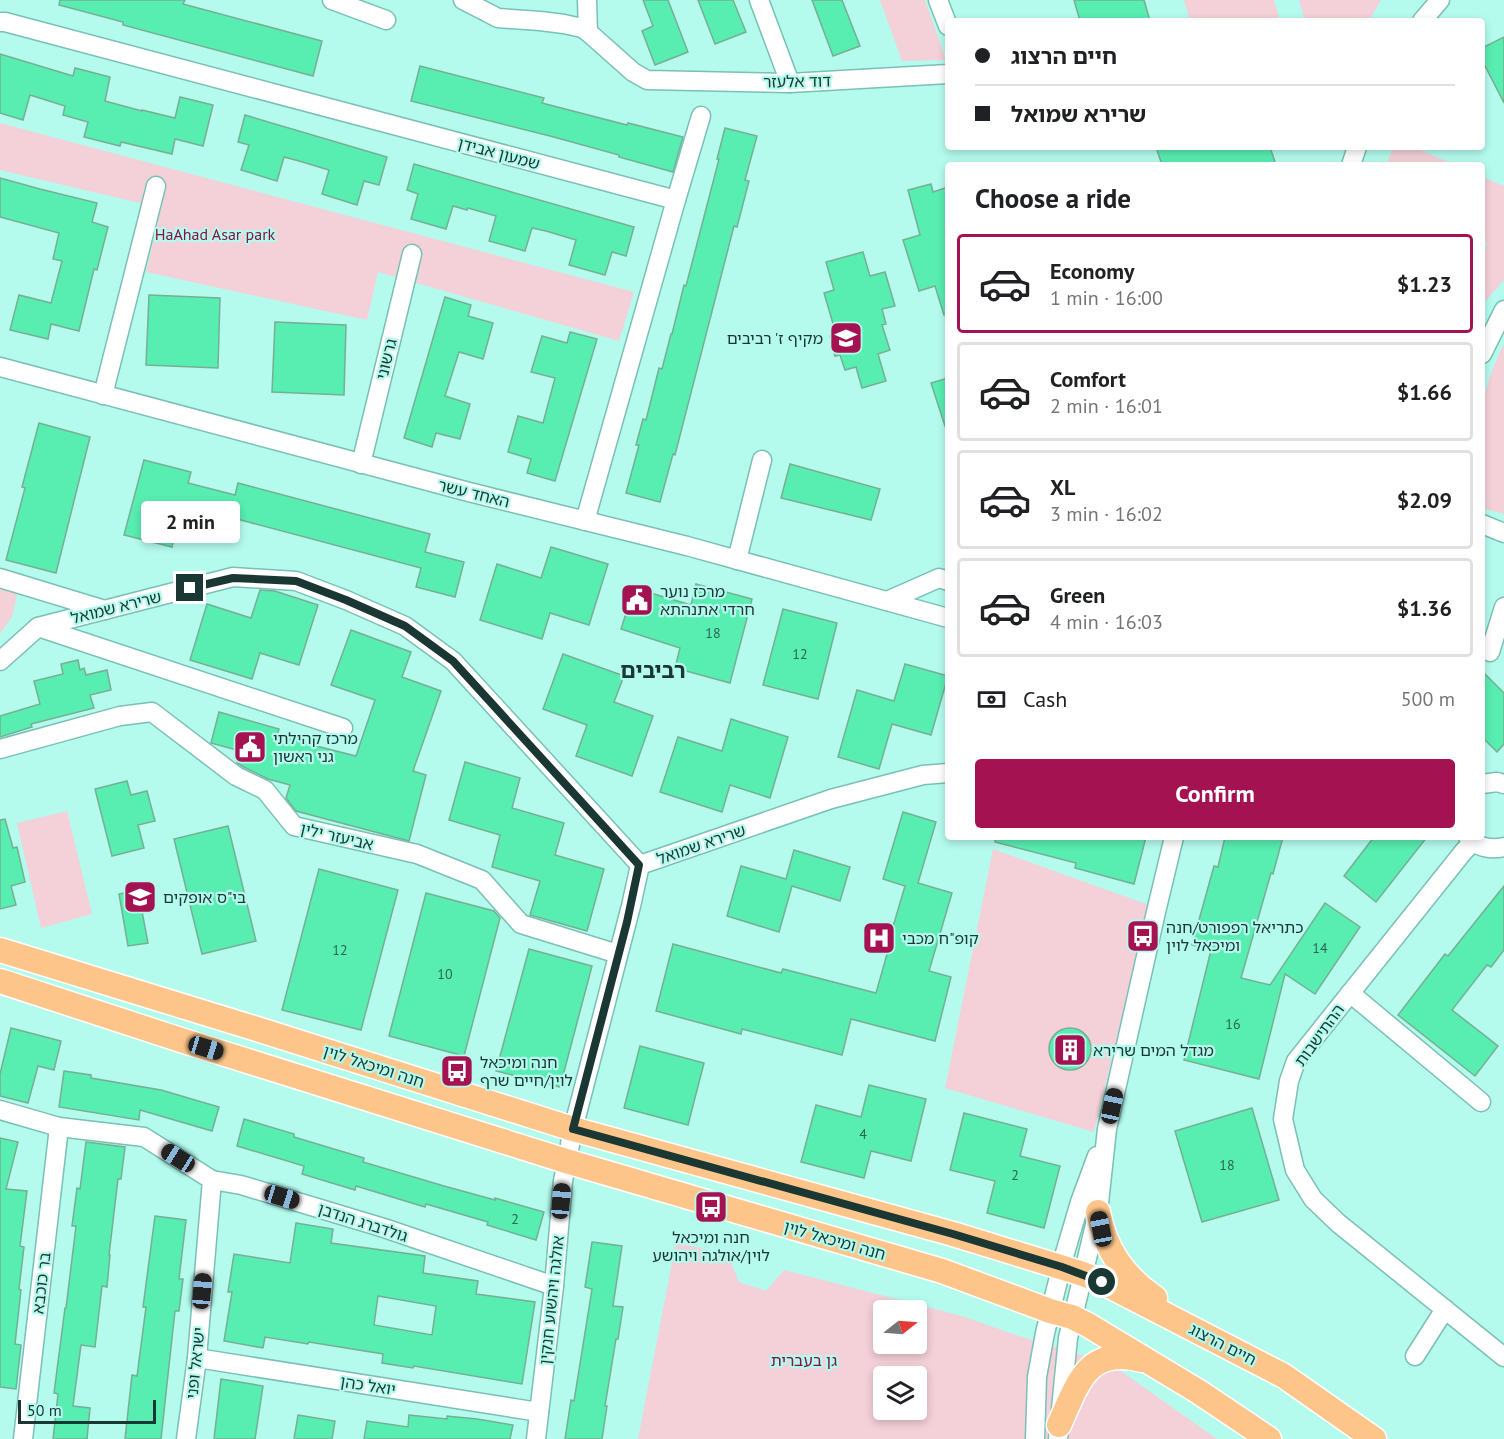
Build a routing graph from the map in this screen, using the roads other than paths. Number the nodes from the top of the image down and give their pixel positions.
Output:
1 (332, 0) edge
2 (463, 0) edge
3 (587, 0) edge
4 (759, 0) edge
5 (938, 0) edge
6 (1440, 2) edge
7 (945, 18) edge
8 (1425, 18) edge
9 (386, 20) dead end
10 (0, 22) edge
11 (588, 32) junction
12 (945, 74) edge
13 (790, 83) junction
14 (701, 116) dead end
15 (156, 186) dead end
16 (676, 200) junction
17 (412, 254) dead end
18 (1504, 310) edge
19 (1485, 348) edge
20 (0, 367) edge
21 (103, 395) junction
22 (762, 460) dead end
23 (361, 464) junction
24 (585, 521) junction
25 (1485, 525) edge
26 (1504, 532) edge
27 (737, 560) junction
28 (0, 578) edge
29 (945, 580) edge
30 (887, 601) junction
31 (1504, 607) edge
32 (105, 610) junction
33 (945, 617) edge
34 (38, 627) junction
35 (1490, 652) dead end
36 (0, 661) edge
37 (343, 728) dead end
38 (0, 749) edge
39 (945, 773) edge
40 (1485, 784) edge
41 (1504, 784) edge
42 (1173, 840) edge
43 (1470, 840) edge
44 (1472, 840) edge
45 (1504, 847) edge
46 (639, 865) junction
47 (0, 950) edge
48 (618, 954) junction
49 (0, 981) edge
50 (1350, 993) junction
51 (1481, 1102) dead end
52 (0, 1110) edge
53 (59, 1127) junction
54 (573, 1129) junction
55 (1107, 1129) junction
56 (566, 1161) junction
57 (212, 1179) junction
58 (1098, 1212) junction
59 (1072, 1270) junction
60 (554, 1286) junction
61 (1445, 1309) junction
62 (1061, 1314) junction
63 (1224, 1344) junction
64 (1415, 1356) dead end
65 (1504, 1357) edge
66 (197, 1358) junction
67 (1152, 1363) junction
68 (539, 1412) junction
69 (1058, 1432) edge
70 (23, 1439) edge
71 (186, 1439) edge
72 (536, 1439) edge
73 (1035, 1439) edge
74 (1269, 1439) edge
75 (1374, 1439) edge

1 - 9 street
2 - 11 street
3 - 11 street
4 - 13 street
5 - 7 street
6 - 8 street
10 - 16 street, שמעון אבידן
11 - 13 street, דוד אלעזר
12 - 13 street, דוד אלעזר
14 - 16 street
15 - 21 street
16 - 24 street
17 - 23 street, גרשוני
18 - 19 street
20 - 21 street, האחד עשר
21 - 23 street, האחד עשר
22 - 27 street
23 - 24 street, האחד עשר
24 - 27 street, האחד עשר
25 - 26 street
27 - 30 street, האחד עשר
28 - 32 street
29 - 30 street
30 - 33 street, האחד עשר
31 - 35 street
32 - 34 street, שרירא שמואל
32 - 46 street, שרירא שמואל
34 - 36 street, שרירא שמואל
34 - 37 street
38 - 48 street, אביעזר ילין
39 - 46 street, שרירא שמואל
40 - 41 street
42 - 55 street
43 - 50 street, ההתישבות
44 - 45 street
46 - 48 street, אולגה ויהשוע חנקין
47 - 54 main road, חנה ומיכאל לוין
48 - 54 street, אולגה ויהשוע חנקין
49 - 56 main road, חנה ומיכאל לוין
50 - 51 street
50 - 61 street, ההתישבות
52 - 53 street
53 - 57 street, גולדברג הנדבן
53 - 70 street, בר כוכבא
54 - 56 street, אולגה ויהשוע חנקין
54 - 59 main road, חנה ומיכאל לוין
55 - 58 street
55 - 59 street
56 - 60 street, אולגה ויהשוע חנקין
56 - 62 main road, חנה ומיכאל לוין
57 - 60 street, גולדברג הנדבן
57 - 66 street, ישראל ופני
58 - 59 street
58 - 63 main road
59 - 62 street
59 - 63 main road, חיים הרצוג
60 - 68 street, אולגה ויהשוע חנקין
61 - 64 street
61 - 65 street, ההתישבות
62 - 67 main road
62 - 69 street
62 - 73 street
63 - 75 main road, חיים הרצוג
66 - 68 street, יואל כהן
66 - 71 street, ישראל ופני
67 - 69 main road
67 - 74 main road
68 - 72 street, אולגה ויהשוע חנקין

